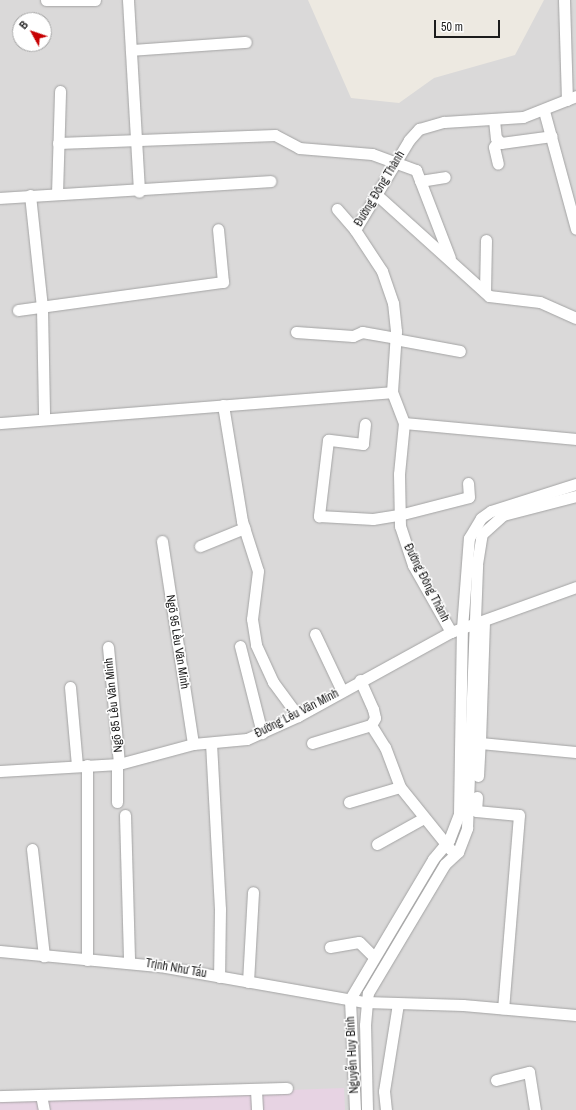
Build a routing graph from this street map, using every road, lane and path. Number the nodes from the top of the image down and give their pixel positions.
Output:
1 (46, 0) edge
2 (95, 0) edge
3 (128, 0) edge
4 (564, 0) edge
5 (246, 42) dead end
6 (131, 50) junction
7 (60, 91) dead end
8 (571, 98) edge
9 (544, 111) junction
10 (494, 120) junction
11 (552, 136) junction
12 (137, 141) junction
13 (498, 141) junction
14 (58, 143) junction
15 (398, 163) junction
16 (498, 164) dead end
17 (445, 177) dead end
18 (270, 181) dead end
19 (420, 181) junction
20 (139, 192) junction
21 (57, 194) junction
22 (30, 195) junction
23 (377, 195) junction
24 (0, 198) edge
25 (337, 208) dead end
26 (218, 229) dead end
27 (576, 229) edge
28 (355, 230) junction
29 (486, 240) dead end
30 (450, 258) junction
31 (485, 292) junction
32 (42, 308) junction
33 (18, 310) dead end
34 (576, 318) edge
35 (296, 332) dead end
36 (395, 338) junction
37 (460, 351) dead end
38 (392, 392) junction
39 (223, 405) junction
40 (44, 417) junction
41 (0, 423) edge
42 (404, 423) junction
43 (365, 424) dead end
44 (576, 439) edge
45 (468, 483) dead end
46 (576, 484) edge
47 (576, 496) edge
48 (529, 504) junction
49 (399, 515) junction
50 (244, 528) junction
51 (162, 541) dead end
52 (200, 546) dead end
53 (576, 587) edge
54 (480, 622) junction
55 (462, 628) junction
56 (451, 632) junction
57 (315, 634) dead end
58 (240, 646) dead end
59 (108, 647) dead end
60 (360, 680) junction
61 (70, 687) dead end
62 (342, 691) junction
63 (298, 716) junction
64 (371, 725) junction
65 (262, 733) junction
66 (211, 743) junction
67 (312, 743) dead end
68 (480, 743) junction
69 (193, 744) junction
70 (576, 752) edge
71 (118, 764) junction
72 (82, 765) junction
73 (0, 771) edge
74 (400, 787) junction
75 (116, 802) dead end
76 (349, 802) dead end
77 (125, 815) dead end
78 (422, 819) junction
79 (377, 844) dead end
80 (445, 847) junction
81 (32, 849) dead end
82 (458, 852) junction
83 (253, 892) dead end
84 (330, 947) dead end
85 (0, 951) edge
86 (44, 956) junction
87 (373, 956) junction
88 (87, 960) junction
89 (129, 962) junction
90 (218, 977) junction
91 (248, 982) junction
92 (350, 1000) junction
93 (365, 1002) junction
94 (398, 1004) junction
95 (503, 1008) junction
96 (576, 1014) edge
97 (496, 1080) dead end
98 (287, 1088) dead end
99 (256, 1090) junction
100 (41, 1095) junction
101 (0, 1096) edge
102 (44, 1110) edge
103 (257, 1110) edge
104 (355, 1110) edge
105 (367, 1110) edge
106 (386, 1110) edge
107 (535, 1110) edge

1 - 2 street
3 - 6 street
4 - 8 street
5 - 6 street
6 - 12 street
7 - 14 street
8 - 9 street, Đường Đông Thành
9 - 10 street, Đường Đông Thành
9 - 11 street
10 - 13 street
10 - 15 street, Đường Đông Thành
11 - 13 street
11 - 27 street
12 - 14 street
12 - 15 street
12 - 20 street
13 - 16 street
14 - 21 street
15 - 19 street
15 - 23 street, Đường Đông Thành
17 - 19 street
18 - 20 street
19 - 30 street
20 - 21 street
21 - 22 street
22 - 24 street
22 - 32 street
23 - 28 street, Đường Đông Thành
23 - 30 street
25 - 28 street
26 - 32 street
28 - 36 street, Đường Đông Thành
29 - 31 street
30 - 31 street
31 - 34 street
32 - 33 street
32 - 40 street
35 - 36 street
36 - 37 street
36 - 38 street, Đường Đông Thành
38 - 39 street
38 - 42 street, Đường Đông Thành
39 - 40 street
39 - 50 street
40 - 41 street
42 - 44 street
42 - 49 street, Đường Đông Thành
43 - 49 street
45 - 49 street
46 - 48 street
47 - 48 street
48 - 54 street
48 - 55 street
49 - 56 street, Đường Đông Thành
50 - 52 street
50 - 63 street
51 - 69 street, Ngõ 95 Lều Văn Minh
53 - 54 street, Đường Lều Văn Minh
54 - 55 street, Đường Lều Văn Minh
54 - 68 street
54 - 82 street
55 - 56 street, Đường Lều Văn Minh
55 - 80 street
56 - 60 street, Đường Lều Văn Minh
57 - 62 street
58 - 65 street
59 - 71 street, Ngõ 85 Lều Văn Minh
60 - 62 street, Đường Lều Văn Minh
60 - 64 street
61 - 72 street
62 - 63 street, Đường Lều Văn Minh
63 - 65 street, Đường Lều Văn Minh
64 - 67 street
64 - 74 street
65 - 66 street, Đường Lều Văn Minh
66 - 69 street, Đường Lều Văn Minh
66 - 90 street
68 - 70 street
68 - 95 street
69 - 71 street, Đường Lều Văn Minh
71 - 72 street, Đường Lều Văn Minh
71 - 75 street, Ngõ 85 Lều Văn Minh
72 - 73 street, Đường Lều Văn Minh
72 - 88 street
74 - 76 street
74 - 78 street
77 - 89 street
78 - 79 street
78 - 80 street
80 - 82 street
80 - 87 street
81 - 86 street
82 - 93 street
83 - 91 street
84 - 87 street
85 - 86 street, Trịnh Như Tấu
86 - 88 street, Trịnh Như Tấu
87 - 92 street
88 - 89 street, Trịnh Như Tấu
89 - 90 street, Trịnh Như Tấu
90 - 91 street, Trịnh Như Tấu
91 - 92 street, Trịnh Như Tấu
92 - 93 street, Trịnh Như Tấu
92 - 104 street, Nguyễn Huy Bính
93 - 94 street, Trịnh Như Tấu
93 - 105 street
94 - 95 street, Trịnh Như Tấu
94 - 106 street
95 - 96 street, Trịnh Như Tấu
97 - 107 street
98 - 99 street
99 - 100 street
99 - 103 street
100 - 101 street
100 - 102 street

